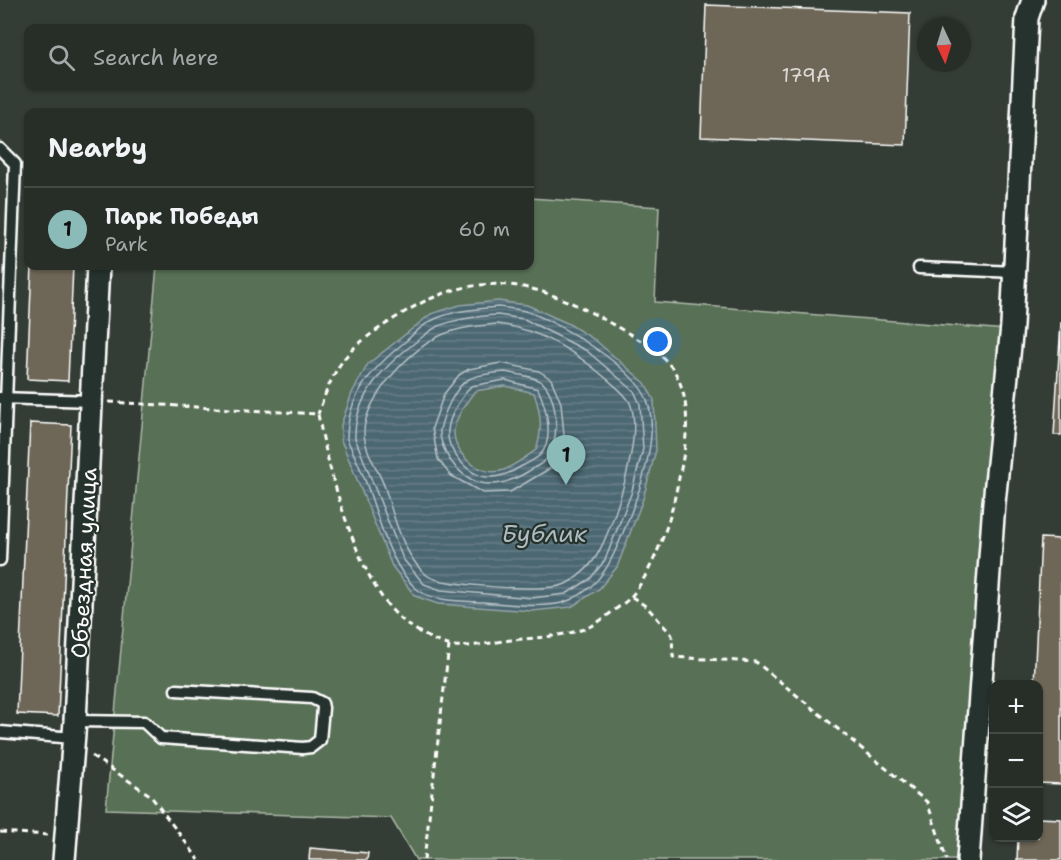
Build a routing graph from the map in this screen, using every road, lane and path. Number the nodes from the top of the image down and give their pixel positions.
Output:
1 (1034, 0) edge
2 (0, 149) edge
3 (919, 268) dead end
4 (98, 270) edge
5 (1016, 272) junction
6 (4, 398) edge
7 (92, 401) junction
8 (318, 414) junction
9 (0, 560) edge
10 (633, 597) junction
11 (449, 646) junction
12 (176, 690) dead end
13 (75, 729) junction
14 (0, 732) edge
15 (0, 832) edge
16 (68, 836) junction
17 (64, 860) edge
18 (199, 860) edge
19 (424, 860) edge
20 (947, 860) edge
21 (968, 860) edge

1 - 5 street
2 - 6 lane
3 - 5 lane
4 - 7 street, Объездная улица
5 - 21 street
6 - 7 lane
6 - 9 lane
7 - 8 path
7 - 13 street, Объездная улица
8 - 10 path
8 - 11 path
10 - 11 path
10 - 20 path
11 - 19 path
12 - 13 lane
13 - 14 lane
13 - 16 street, Объездная улица
13 - 18 path
15 - 16 path
16 - 17 street, Объездная улица

